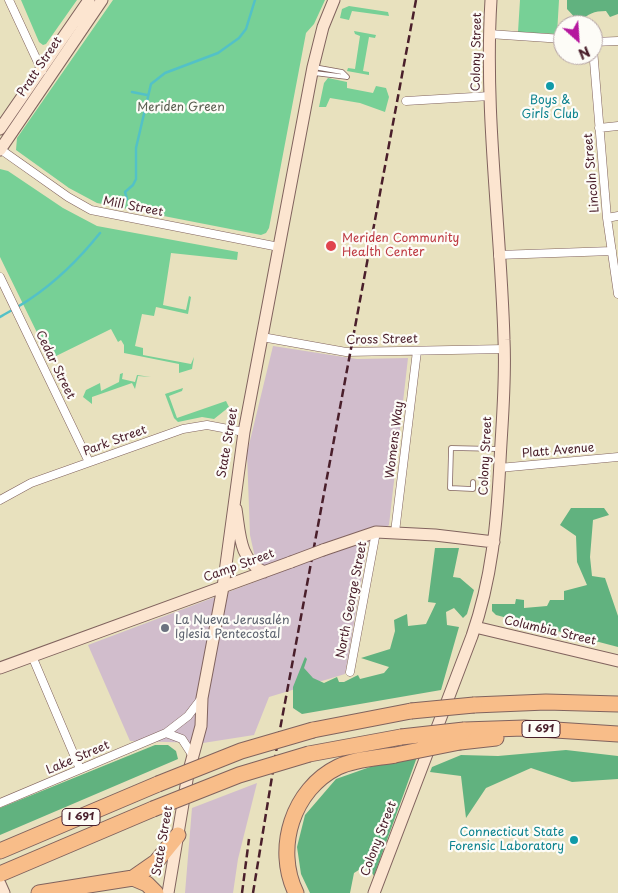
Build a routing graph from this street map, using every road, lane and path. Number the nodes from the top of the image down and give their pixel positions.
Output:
1 (9, 0) edge
2 (89, 0) edge
3 (102, 0) edge
4 (334, 0) edge
5 (491, 0) edge
6 (489, 34) junction
7 (553, 39) edge
8 (618, 41) edge
9 (603, 42) edge
10 (594, 65) edge
11 (41, 69) junction
12 (313, 70) junction
13 (47, 81) junction
14 (490, 96) junction
15 (406, 101) dead end
16 (618, 126) edge
17 (599, 128) junction
18 (0, 129) edge
19 (0, 150) edge
20 (618, 216) edge
21 (607, 218) junction
22 (279, 246) junction
23 (612, 251) junction
24 (498, 255) junction
25 (1, 282) edge
26 (618, 294) edge
27 (262, 337) junction
28 (505, 349) junction
29 (417, 351) junction
30 (244, 432) junction
31 (500, 449) junction
32 (618, 457) edge
33 (89, 462) junction
34 (500, 468) junction
35 (473, 482) dead end
36 (234, 495) junction
37 (0, 500) edge
38 (376, 532) junction
39 (395, 532) junction
40 (494, 542) junction
41 (264, 572) junction
42 (222, 587) junction
43 (475, 627) junction
44 (32, 656) junction
45 (618, 661) edge
46 (0, 668) edge
47 (350, 672) dead end
48 (202, 698) junction
49 (618, 704) edge
50 (166, 733) junction
51 (618, 734) edge
52 (462, 736) junction
53 (194, 757) junction
54 (80, 769) junction
55 (0, 803) edge
56 (178, 835) junction
57 (2, 850) edge
58 (6, 871) edge
59 (133, 878) junction
60 (0, 884) edge
61 (4, 893) edge
62 (39, 893) edge
63 (156, 893) edge
64 (168, 893) edge
65 (296, 893) edge
66 (374, 893) edge

1 - 11 street
2 - 11 street, Pratt Street
3 - 13 street, Pratt Street
4 - 12 street, State Street
5 - 6 street, Colony Street
6 - 7 street
6 - 14 street, Colony Street
8 - 9 street
10 - 17 street, Lincoln Street
11 - 13 street
11 - 18 street, Pratt Street
12 - 12 lane
12 - 22 street, State Street
13 - 19 street, Pratt Street
14 - 15 street
14 - 24 street, Colony Street
16 - 17 street
17 - 21 street, Lincoln Street
19 - 22 street, Mill Street
20 - 21 street
21 - 23 street, Lincoln Street
22 - 27 street, State Street
23 - 24 street
23 - 26 street, Lincoln Street
24 - 28 street, Colony Street
25 - 33 street, Cedar Street
27 - 29 street, Cross Street
27 - 30 street, State Street
28 - 29 street, Cross Street
28 - 31 street, Colony Street
29 - 39 street, Womens Way
30 - 33 street, Park Street
30 - 36 street, State Street
31 - 34 street, Colony Street
31 - 35 lane
32 - 34 street, Platt Avenue
33 - 37 street, Park Street
34 - 40 street, Colony Street
36 - 41 street
36 - 42 street, State Street
38 - 39 street, Camp Street
38 - 41 street, Camp Street, bridge
38 - 47 street, North George Street
39 - 40 street, Camp Street
40 - 43 street, Colony Street
41 - 42 street, Camp Street
42 - 44 street, Camp Street
42 - 48 street, State Street
43 - 45 street, Columbia Street
43 - 66 street, Colony Street
44 - 46 street, Camp Street
44 - 54 street
48 - 50 street, Lake Street
48 - 53 street, State Street
49 - 57 highway, I 691, bridge
50 - 53 street
50 - 54 street, Lake Street
51 - 52 highway, I 691
52 - 58 highway, I 691, bridge
52 - 65 highway, bridge
53 - 56 street, State Street
54 - 55 street, Lake Street
56 - 59 highway
56 - 64 street, State Street
59 - 62 highway
59 - 63 highway
60 - 61 street

